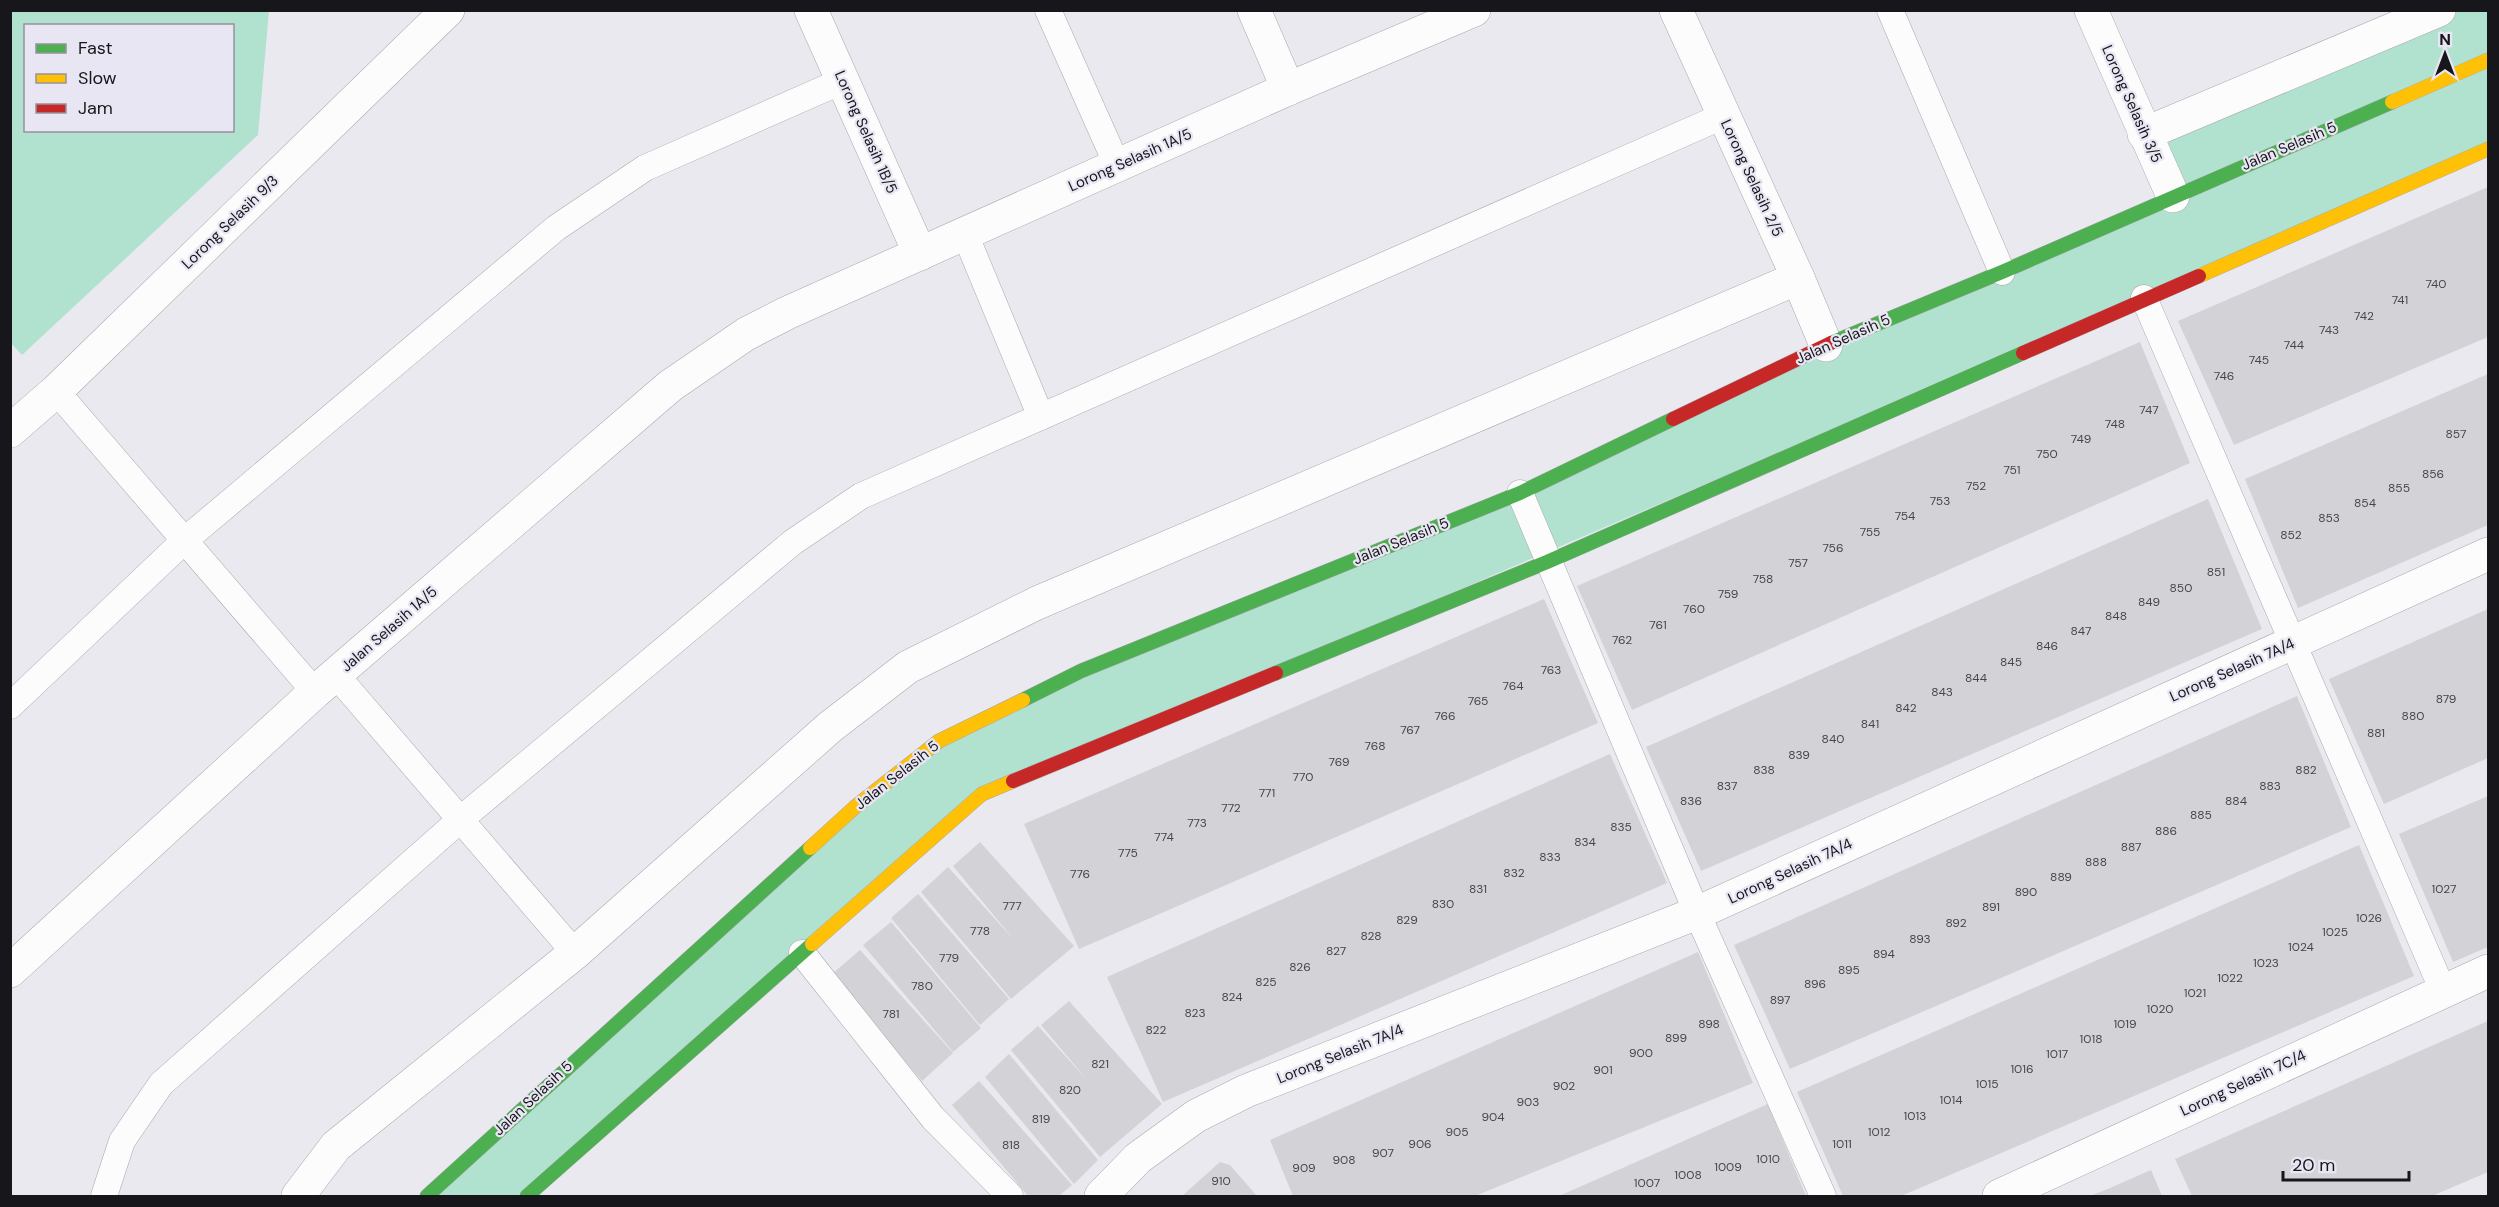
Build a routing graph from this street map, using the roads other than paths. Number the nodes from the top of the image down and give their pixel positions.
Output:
1 (448, 10) edge
2 (811, 10) edge
3 (1048, 10) edge
4 (1254, 10) edge
5 (1676, 10) edge
6 (1890, 10) edge
7 (2091, 10) edge
8 (2439, 10) edge
9 (1471, 11) edge
10 (2488, 60) edge
11 (842, 81) junction
12 (1288, 88) junction
13 (1723, 117) junction
14 (2144, 134) junction
15 (2488, 148) edge
16 (1117, 165) junction
17 (2173, 196) junction
18 (965, 234) junction
19 (920, 254) junction
20 (2002, 272) junction
21 (1798, 278) junction
22 (2144, 298) junction
23 (787, 313) joint
24 (1826, 345) junction
25 (56, 391) junction
26 (1041, 417) junction
27 (10, 431) edge
28 (1520, 493) junction
29 (185, 540) junction
30 (2488, 554) edge
31 (1547, 562) junction
32 (2292, 642) junction
33 (326, 684) junction
34 (10, 705) edge
35 (461, 819) junction
36 (1697, 913) junction
37 (575, 952) junction
38 (802, 953) junction
39 (10, 971) edge
40 (2488, 971) edge
41 (2443, 991) junction
42 (104, 1197) edge
43 (298, 1197) edge
44 (427, 1197) edge
45 (527, 1197) edge
46 (1010, 1197) edge
47 (1101, 1197) edge
48 (1823, 1197) edge
49 (1998, 1197) edge

1 - 25 street, Lorong Selasih 9/3
2 - 11 street, Lorong Selasih 1B/5
3 - 16 lane
4 - 12 street
5 - 13 street, Lorong Selasih 2/5
6 - 20 lane
7 - 14 street, Lorong Selasih 3/5
8 - 14 street
9 - 12 street, Lorong Selasih 1A/5
10 - 17 street, Jalan Selasih 5
11 - 19 street, Lorong Selasih 1B/5
11 - 29 lane
12 - 16 street, Lorong Selasih 1A/5
13 - 21 street, Lorong Selasih 2/5
13 - 26 lane
14 - 17 street, Lorong Selasih 3/5
15 - 22 street
16 - 18 street, Lorong Selasih 1A/5
17 - 20 street, Jalan Selasih 5
18 - 19 street, Lorong Selasih 1A/5
18 - 26 lane
19 - 23 street, Lorong Selasih 1A/5
20 - 24 street, Jalan Selasih 5
21 - 24 street, Lorong Selasih 2/5
21 - 37 street
22 - 31 street
22 - 32 lane
23 - 33 street, Jalan Selasih 1A/5
24 - 28 street, Jalan Selasih 5
25 - 27 street, Lorong Selasih 9/3
25 - 29 lane
26 - 35 lane
28 - 31 lane
28 - 44 street, Jalan Selasih 5
29 - 33 lane
29 - 34 lane
30 - 32 street, Lorong Selasih 7A/4
31 - 36 lane
31 - 38 street
32 - 36 street, Lorong Selasih 7A/4
32 - 41 lane
33 - 35 lane
33 - 39 street, Jalan Selasih 1A/5
35 - 37 lane
35 - 42 lane
36 - 47 street, Lorong Selasih 7A/4
36 - 48 lane
37 - 43 street
38 - 45 street
38 - 46 lane
40 - 41 street, Lorong Selasih 7C/4
41 - 49 street, Lorong Selasih 7C/4

